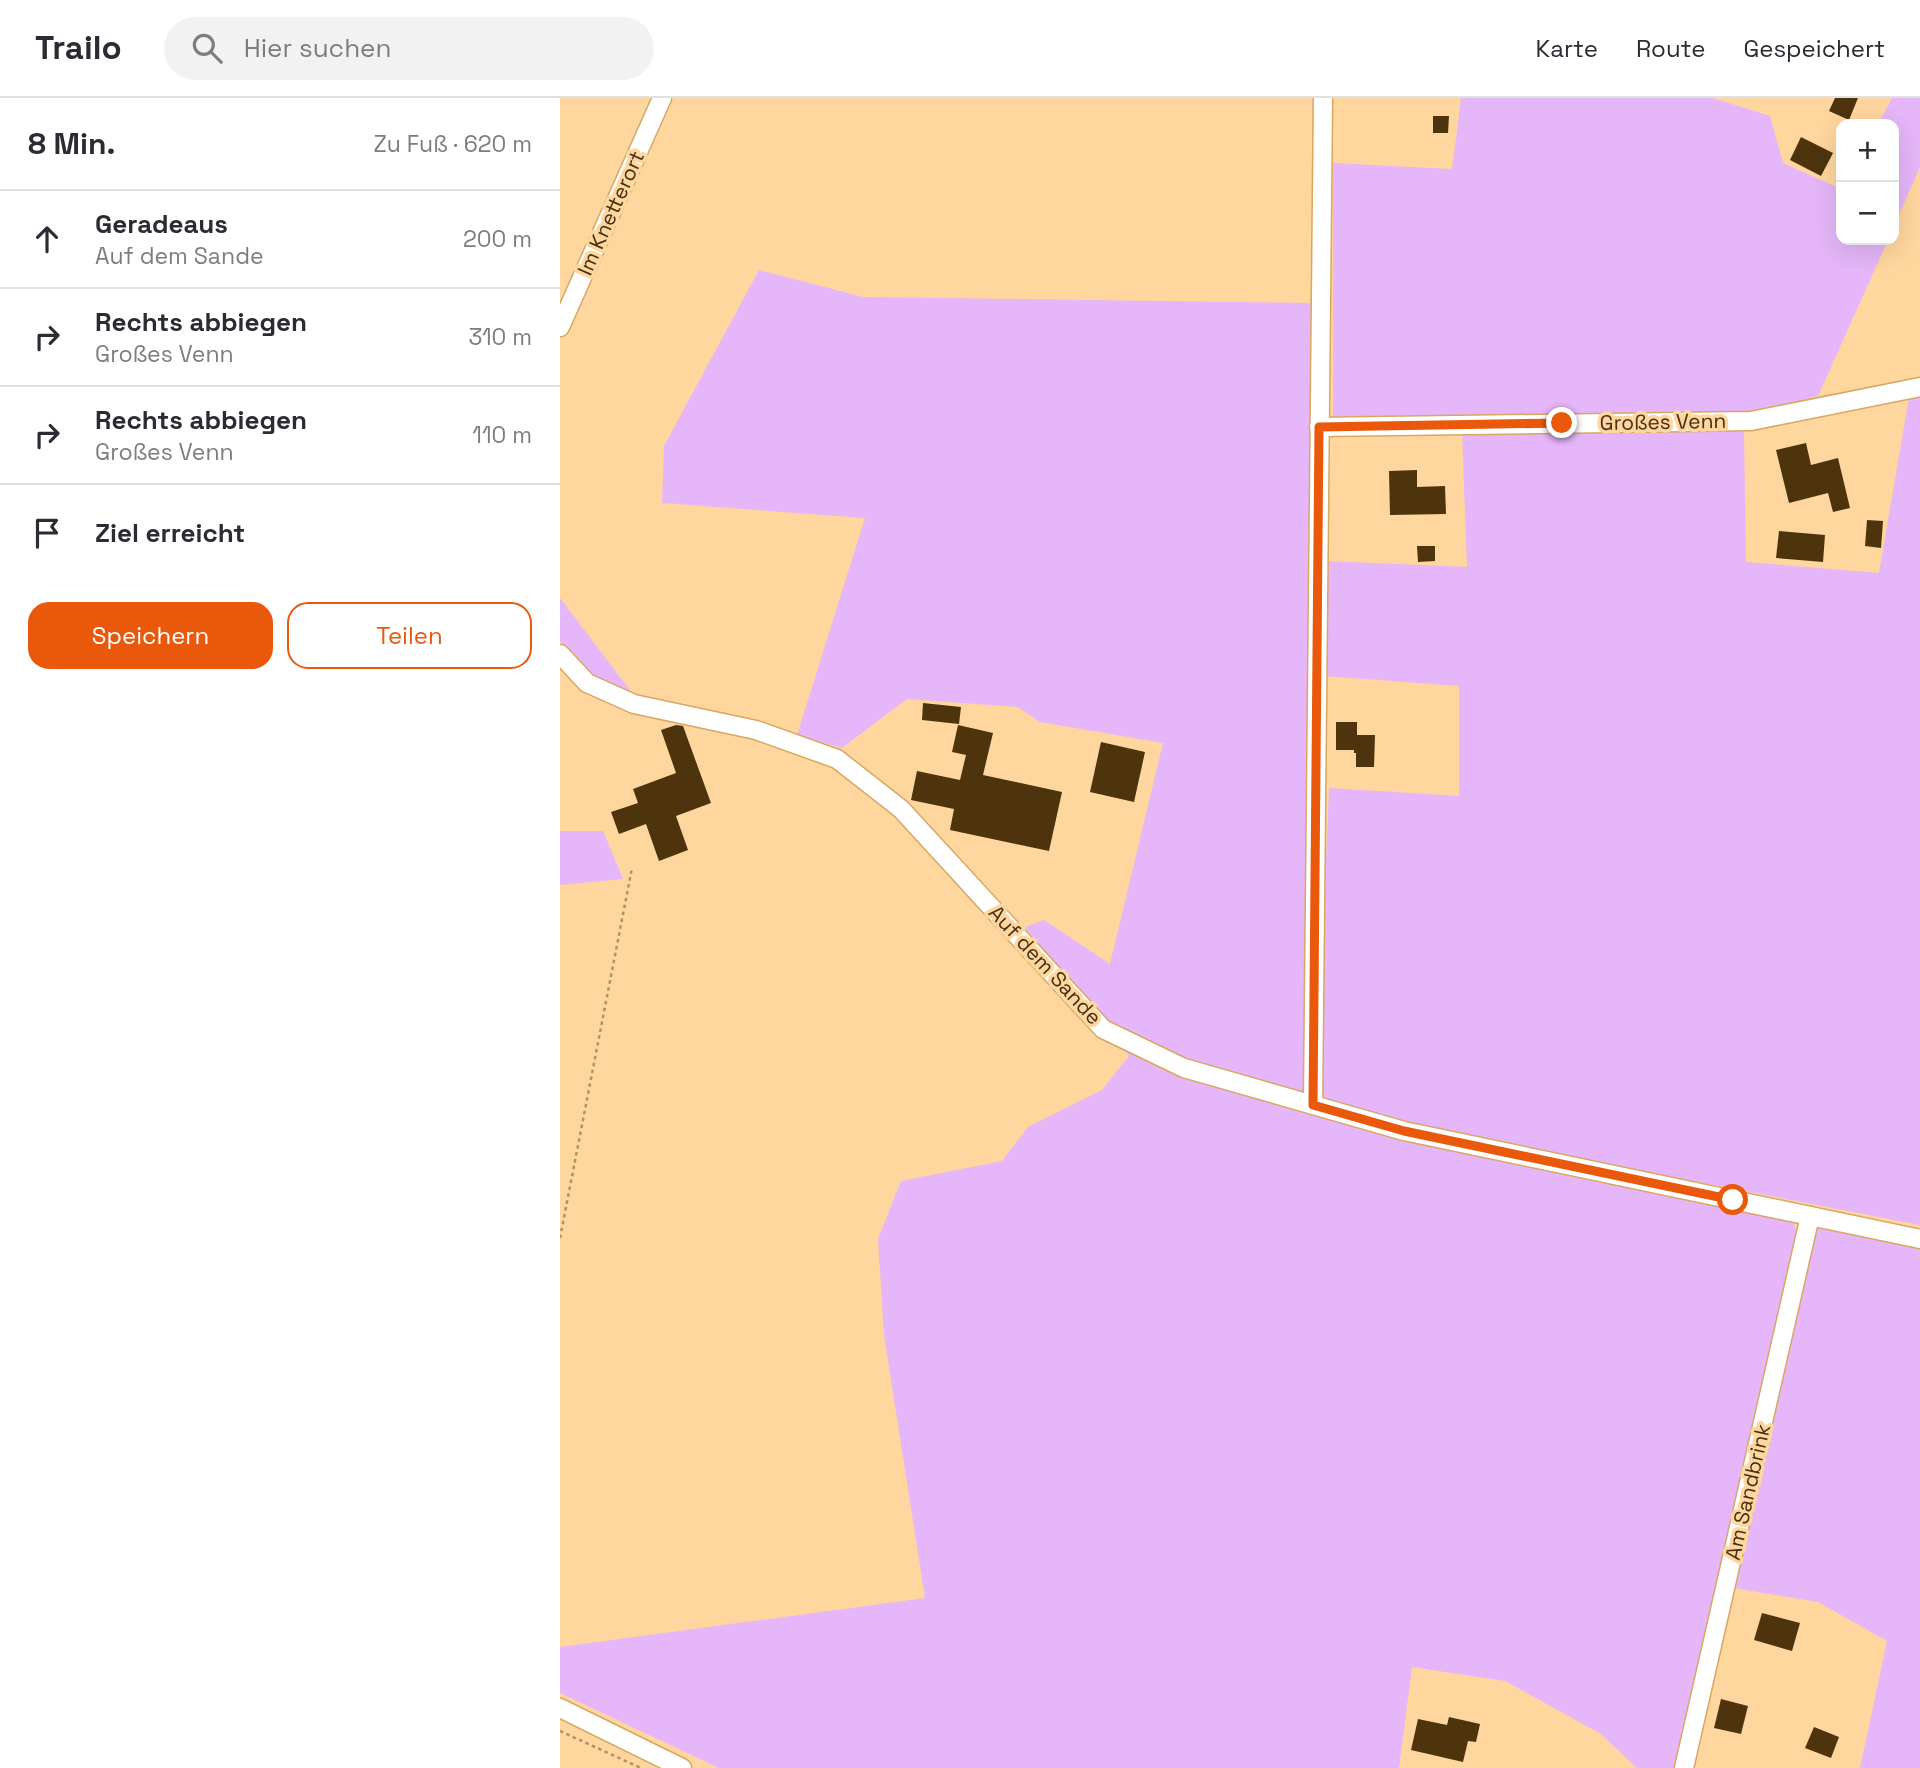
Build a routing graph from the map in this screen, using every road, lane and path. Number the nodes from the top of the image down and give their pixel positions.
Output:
1 (662, 98) edge
2 (1323, 98) edge
3 (560, 327) edge
4 (1920, 387) edge
5 (1319, 427) junction
6 (560, 654) edge
7 (632, 868) dead end
8 (1313, 1105) junction
9 (1810, 1216) junction
10 (560, 1238) edge
11 (1920, 1239) edge
12 (560, 1708) edge
13 (560, 1731) edge
14 (640, 1768) edge
15 (682, 1768) edge
16 (1684, 1768) edge

1 - 3 street, Im Knetterort
2 - 5 street
4 - 5 street, Großes Venn
5 - 8 street
6 - 8 street, Auf dem Sande
7 - 10 path
8 - 9 street, Auf dem Sande
9 - 11 street, Auf dem Sande
9 - 16 street, Am Sandbrink
12 - 15 street
13 - 14 path

